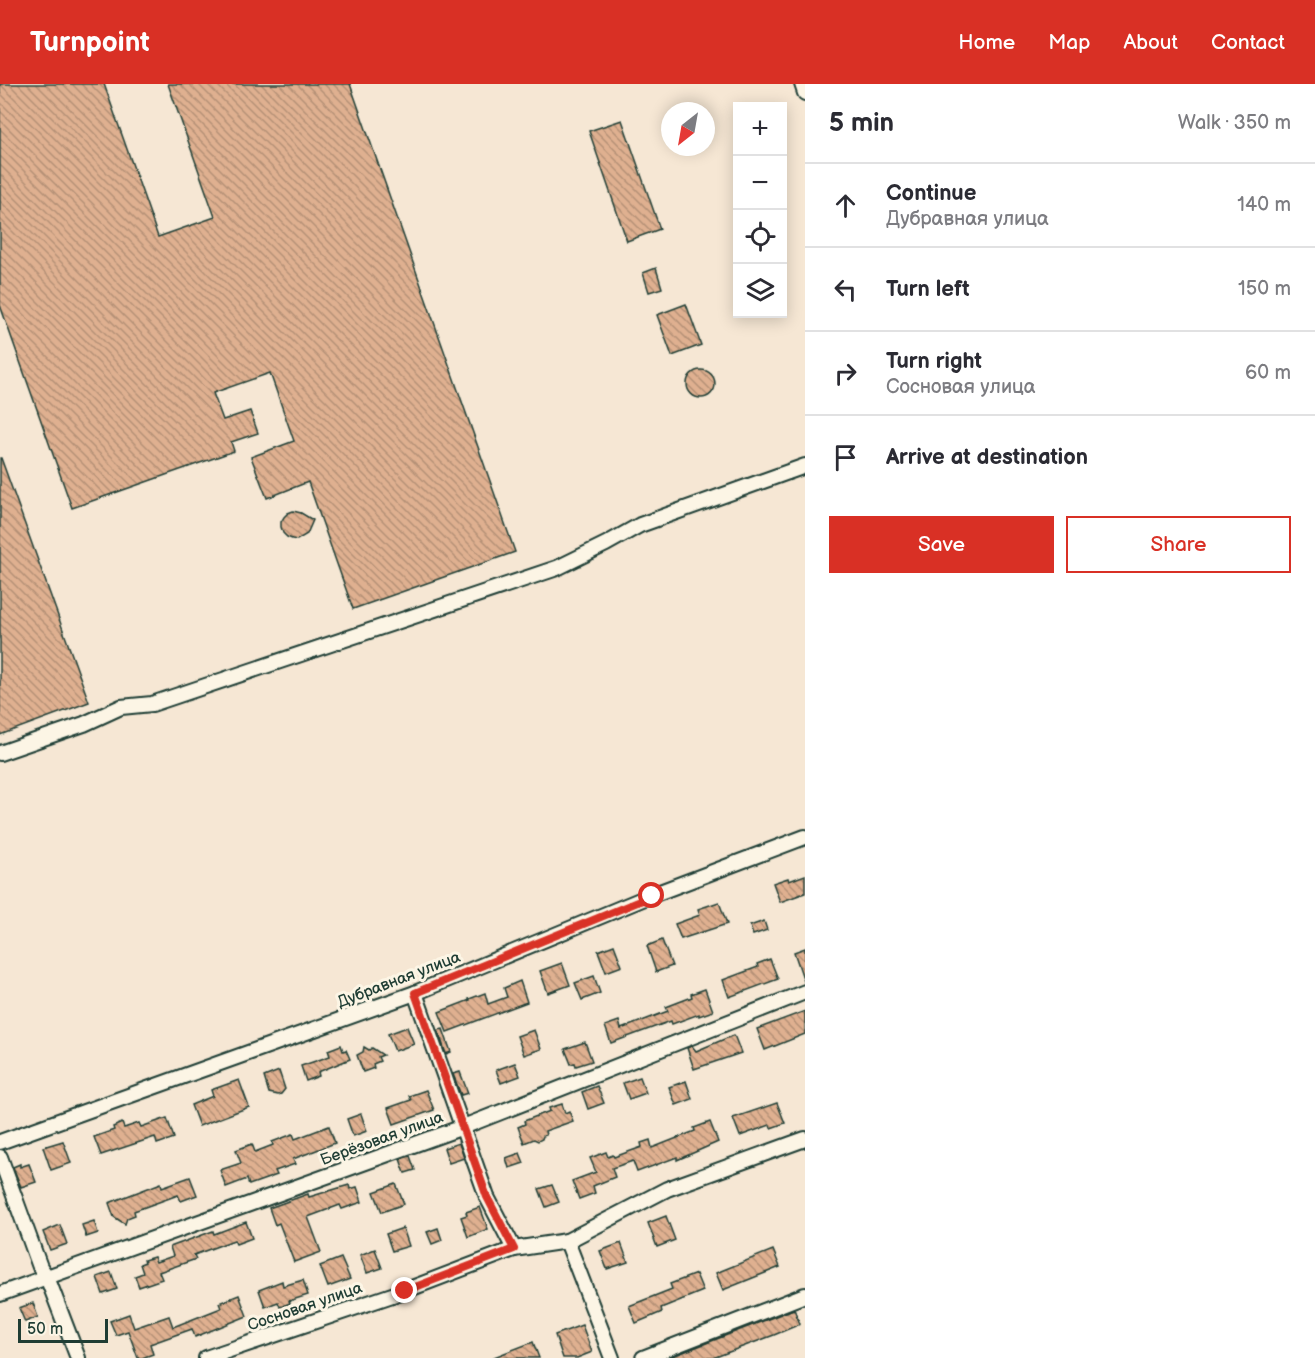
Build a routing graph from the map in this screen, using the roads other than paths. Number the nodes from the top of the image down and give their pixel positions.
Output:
1 (802, 84) edge
2 (805, 93) edge
3 (805, 466) edge
4 (0, 753) edge
5 (805, 837) edge
6 (805, 992) edge
7 (415, 993) junction
8 (463, 1127) junction
9 (805, 1139) edge
10 (0, 1142) edge
11 (0, 1157) edge
12 (567, 1241) junction
13 (514, 1249) junction
14 (47, 1277) junction
15 (0, 1294) edge
16 (805, 1295) edge
17 (78, 1358) edge
18 (206, 1358) edge
19 (612, 1358) edge
20 (643, 1358) edge

1 - 2 street
3 - 4 street
5 - 7 street, Дубравная улица
6 - 8 street, Берёзовая улица
7 - 8 street
7 - 10 street, Дубравная улица
8 - 13 street
8 - 14 street, Берёзовая улица
9 - 12 street
11 - 14 street
12 - 13 street, Сосновая улица
12 - 19 street
13 - 18 street, Сосновая улица
14 - 15 street, Берёзовая улица
14 - 17 street
16 - 20 street

